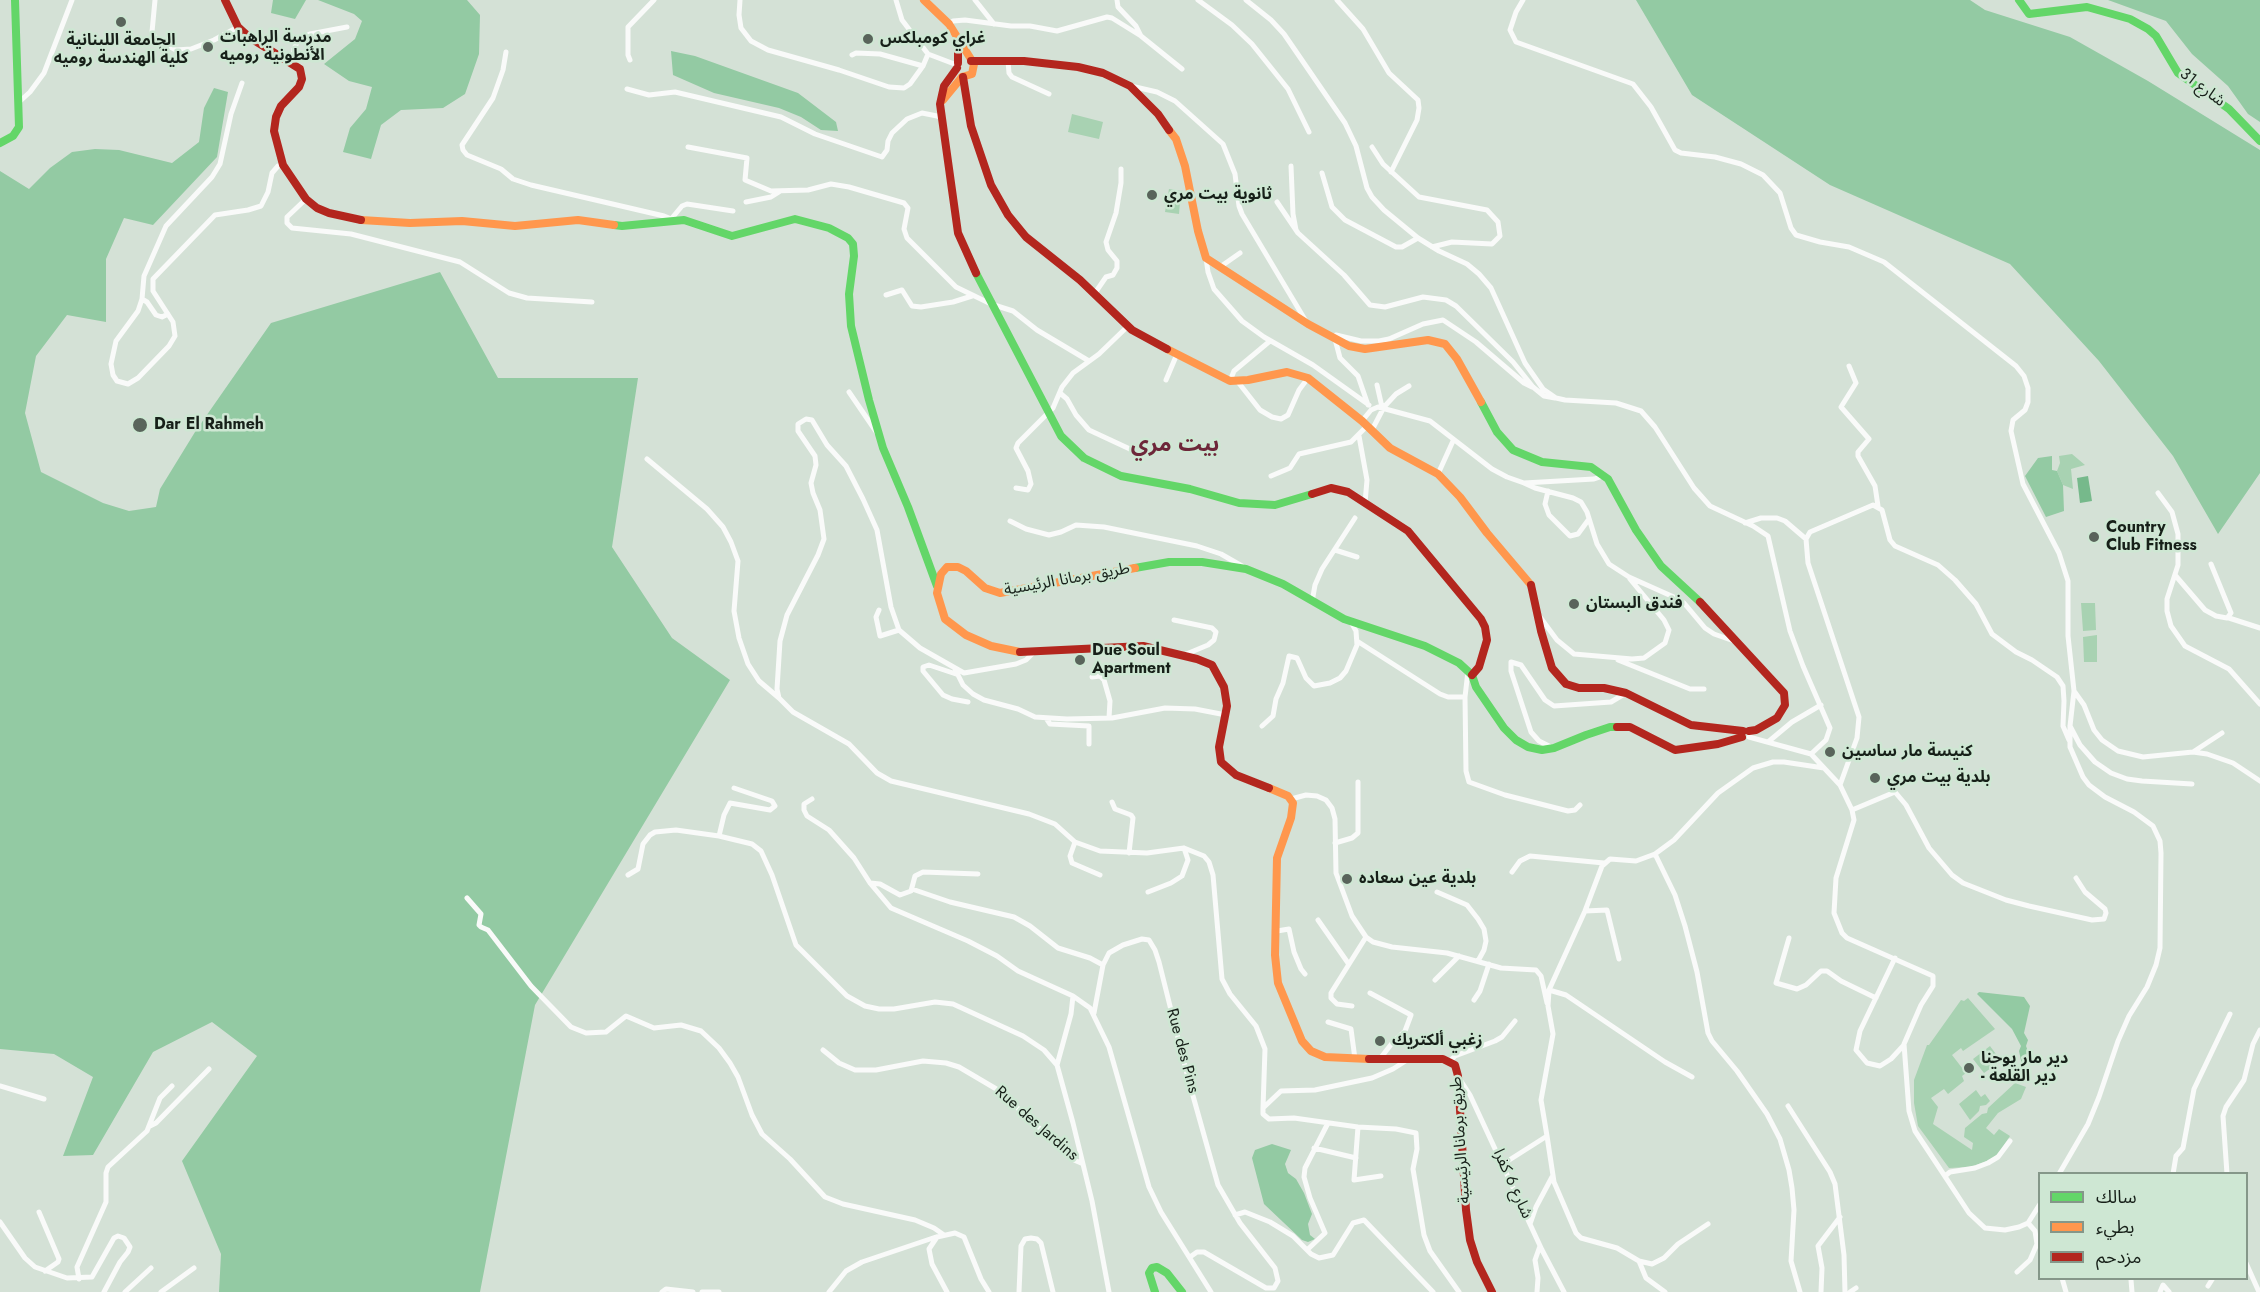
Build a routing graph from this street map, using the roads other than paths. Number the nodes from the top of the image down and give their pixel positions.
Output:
1 (15, 0) edge
2 (72, 0) edge
3 (155, 0) edge
4 (225, 0) edge
5 (654, 0) edge
6 (740, 0) edge
7 (896, 0) edge
8 (924, 0) edge
9 (975, 0) edge
10 (1117, 0) edge
11 (1198, 0) edge
12 (1246, 0) edge
13 (1337, 0) edge
14 (1523, 0) edge
15 (2019, 0) edge
16 (950, 24) junction
17 (994, 24) junction
18 (238, 27) junction
19 (347, 27) dead end
20 (1141, 36) junction
21 (958, 41) junction
22 (506, 52) dead end
23 (928, 54) junction
24 (852, 56) dead end
25 (630, 60) dead end
26 (1008, 61) junction
27 (292, 63) junction
28 (957, 65) junction
29 (923, 66) junction
30 (972, 66) junction
31 (1182, 69) dead end
32 (963, 77) junction
33 (242, 83) dead end
34 (1130, 86) junction
35 (627, 89) dead end
36 (1049, 94) dead end
37 (967, 102) junction
38 (18, 103) junction
39 (940, 104) junction
40 (942, 117) junction
41 (1309, 132) dead end
42 (2260, 141) edge
43 (0, 143) edge
44 (688, 147) dead end
45 (1372, 147) dead end
46 (283, 165) junction
47 (1291, 166) dead end
48 (1120, 169) dead end
49 (1391, 172) junction
50 (1322, 174) dead end
51 (779, 191) junction
52 (306, 199) junction
53 (746, 202) dead end
54 (1277, 202) dead end
55 (732, 211) dead end
56 (674, 220) junction
57 (1298, 233) junction
58 (1418, 238) junction
59 (1432, 247) junction
60 (1240, 254) dead end
61 (1206, 258) junction
62 (1220, 267) junction
63 (1095, 293) junction
64 (886, 295) dead end
65 (972, 296) junction
66 (142, 299) junction
67 (592, 302) dead end
68 (991, 304) junction
69 (168, 314) junction
70 (1308, 324) junction
71 (1128, 326) junction
72 (1335, 339) junction
73 (1270, 341) junction
74 (1177, 354) junction
75 (1089, 361) junction
76 (1849, 366) dead end
77 (1530, 371) junction
78 (1524, 375) junction
79 (1308, 378) junction
80 (1166, 380) dead end
81 (1234, 381) junction
82 (1377, 384) dead end
83 (1409, 386) dead end
84 (1533, 387) junction
85 (849, 392) dead end
86 (1060, 393) junction
87 (1556, 398) junction
88 (1371, 406) junction
89 (1383, 407) junction
90 (1048, 414) junction
91 (1367, 426) junction
92 (879, 434) junction
93 (1359, 436) junction
94 (1453, 441) junction
95 (1132, 450) dead end
96 (647, 459) dead end
97 (1438, 474) junction
98 (1271, 476) dead end
99 (1603, 476) junction
100 (1524, 483) junction
101 (1016, 488) dead end
102 (1548, 491) junction
103 (2158, 493) dead end
104 (1365, 503) junction
105 (1878, 506) junction
106 (1355, 518) dead end
107 (1589, 519) junction
108 (1010, 521) dead end
109 (1745, 523) junction
110 (1806, 539) junction
111 (1335, 550) junction
112 (1357, 557) dead end
113 (2211, 564) dead end
114 (1246, 569) junction
115 (2175, 575) junction
116 (1629, 578) junction
117 (937, 587) junction
118 (1312, 602) junction
119 (879, 610) dead end
120 (1537, 614) junction
121 (2229, 618) junction
122 (1174, 620) dead end
123 (1351, 622) junction
124 (2260, 628) edge
125 (899, 630) junction
126 (1357, 641) junction
127 (1739, 642) junction
128 (1033, 653) junction
129 (1184, 655) junction
130 (1608, 657) junction
131 (956, 671) junction
132 (1469, 674) junction
133 (1092, 677) dead end
134 (1704, 689) dead end
135 (2074, 691) junction
136 (1626, 693) junction
137 (1465, 697) junction
138 (779, 698) junction
139 (968, 702) dead end
140 (2260, 704) edge
141 (1821, 705) junction
142 (2072, 710) junction
143 (2085, 711) junction
144 (1226, 715) junction
145 (1046, 718) junction
146 (1109, 718) junction
147 (1262, 726) dead end
148 (2070, 726) junction
149 (2222, 733) dead end
150 (1746, 734) junction
151 (2070, 741) junction
152 (1768, 742) junction
153 (1089, 744) dead end
154 (1554, 748) junction
155 (2193, 752) junction
156 (1811, 754) junction
157 (1824, 768) junction
158 (2260, 781) edge
159 (1358, 782) dead end
160 (2192, 784) dead end
161 (1840, 785) junction
162 (734, 788) dead end
163 (812, 799) dead end
164 (1291, 799) junction
165 (1112, 802) dead end
166 (1580, 805) dead end
167 (1852, 810) junction
168 (719, 836) junction
169 (1075, 842) junction
170 (1335, 843) junction
171 (1184, 848) junction
172 (1130, 853) junction
173 (1655, 854) junction
174 (1604, 863) junction
175 (1512, 872) dead end
176 (978, 874) dead end
177 (628, 875) dead end
178 (1100, 875) dead end
179 (2076, 878) dead end
180 (870, 883) junction
181 (912, 889) junction
182 (1148, 892) dead end
183 (1437, 892) dead end
184 (467, 898) dead end
185 (1585, 911) junction
186 (1318, 920) dead end
187 (1277, 931) junction
188 (1366, 937) junction
189 (1789, 938) dead end
190 (1459, 956) junction
191 (1619, 958) dead end
192 (1895, 958) junction
193 (1478, 962) junction
194 (1348, 963) junction
195 (1489, 964) junction
196 (1103, 965) junction
197 (1305, 974) dead end
198 (1435, 980) dead end
199 (1549, 990) junction
200 (1370, 993) dead end
201 (1073, 996) junction
202 (1876, 998) junction
203 (1080, 1000) junction
204 (1474, 1000) dead end
205 (1072, 1006) junction
206 (1352, 1006) dead end
207 (1548, 1006) junction
208 (1094, 1013) junction
209 (2230, 1014) dead end
210 (1515, 1021) dead end
211 (1328, 1022) dead end
212 (2260, 1030) edge
213 (1904, 1044) junction
214 (823, 1050) dead end
215 (1355, 1059) junction
216 (1380, 1060) junction
217 (1407, 1060) junction
218 (1450, 1061) junction
219 (1057, 1065) junction
220 (209, 1069) dead end
221 (1458, 1076) junction
222 (1692, 1077) dead end
223 (0, 1086) edge
224 (172, 1086) dead end
225 (44, 1099) dead end
226 (1788, 1106) dead end
227 (1263, 1108) junction
228 (1328, 1123) junction
229 (150, 1126) junction
230 (1358, 1127) junction
231 (1547, 1136) junction
232 (2010, 1141) dead end
233 (1314, 1148) junction
234 (1356, 1158) junction
235 (1081, 1163) junction
236 (1503, 1164) junction
237 (2060, 1172) edge
238 (2174, 1172) edge
239 (2227, 1172) edge
240 (1381, 1176) dead end
241 (1552, 1176) junction
242 (1945, 1176) junction
243 (2038, 1207) edge
244 (39, 1212) dead end
245 (1235, 1215) junction
246 (1840, 1217) junction
247 (0, 1222) edge
248 (2028, 1223) junction
249 (1530, 1224) junction
250 (1708, 1224) dead end
251 (6, 1228) junction
252 (0, 1235) edge
253 (944, 1235) junction
254 (937, 1237) junction
255 (1540, 1246) junction
256 (1307, 1250) junction
257 (1190, 1257) junction
258 (1639, 1261) junction
259 (2248, 1265) edge
260 (151, 1268) dead end
261 (194, 1268) dead end
262 (45, 1271) junction
263 (2017, 1272) dead end
264 (80, 1279) junction
265 (2131, 1280) edge
266 (2167, 1280) edge
267 (2212, 1280) edge
268 (2163, 1285) junction
269 (2208, 1286) dead end
270 (1856, 1288) dead end
271 (104, 1292) edge
272 (125, 1292) edge
273 (161, 1292) edge
274 (662, 1292) edge
275 (693, 1292) edge
276 (702, 1292) edge
277 (719, 1292) edge
278 (829, 1292) edge
279 (947, 1292) edge
280 (989, 1292) edge
281 (1019, 1292) edge
282 (1053, 1292) edge
283 (1109, 1292) edge
284 (1155, 1292) edge
285 (1182, 1292) edge
286 (1211, 1292) edge
287 (1433, 1292) edge
288 (1459, 1292) edge
289 (1492, 1292) edge
290 (1538, 1292) edge
291 (1564, 1292) edge
292 (1665, 1292) edge
293 (1800, 1292) edge
294 (1821, 1292) edge
295 (1845, 1292) edge
296 (1850, 1292) edge
297 (2132, 1292) edge
298 (2160, 1292) edge
299 (2169, 1292) edge
300 (2259, 1292) edge

1 - 38 street
2 - 38 street
3 - 18 street
4 - 18 street
5 - 25 street
6 - 29 street
7 - 23 street
8 - 16 street
9 - 17 street
10 - 20 street
11 - 41 street
12 - 58 street
13 - 49 street
14 - 135 street
15 - 42 street, شارع 31
16 - 17 street
16 - 21 street
17 - 20 street
18 - 27 street
19 - 27 street
20 - 31 street
21 - 28 street
21 - 30 street
22 - 56 street
23 - 28 street
23 - 29 street
24 - 29 street
26 - 30 street
26 - 34 street
26 - 36 street
27 - 46 street
28 - 30 street
28 - 32 street
28 - 39 street
30 - 32 street
30 - 37 street
32 - 37 street
32 - 39 street
33 - 66 street
34 - 61 street
34 - 70 street
35 - 40 street
37 - 63 street
38 - 43 street
39 - 40 street
40 - 68 street
44 - 51 street
45 - 49 street
46 - 52 street
46 - 69 street
47 - 57 street
48 - 63 street
49 - 59 street
50 - 58 street
51 - 53 street
51 - 65 street
52 - 56 street
52 - 67 street
54 - 57 street
55 - 56 street
56 - 92 street
57 - 78 street
58 - 59 street
59 - 77 street
60 - 62 street
61 - 62 street
61 - 73 street
62 - 70 street
63 - 71 street
64 - 65 street
65 - 68 street
66 - 69 street
66 - 69 street
68 - 75 street
68 - 90 street
70 - 72 street
71 - 74 street
71 - 75 street
72 - 84 street
72 - 88 street
72 - 99 street
73 - 81 street
73 - 88 street
74 - 80 street
74 - 81 street
75 - 86 street
76 - 105 street
77 - 78 street
77 - 87 street
78 - 84 street
79 - 81 street
79 - 81 street
79 - 91 street
82 - 89 street
83 - 89 street
84 - 87 street
85 - 92 street
86 - 90 street
86 - 95 street
87 - 109 street
88 - 89 street
88 - 91 street
89 - 91 street
89 - 94 street
90 - 101 street
90 - 104 street
91 - 93 street
91 - 97 street
92 - 117 street
93 - 98 street
93 - 104 street
94 - 97 street
94 - 100 street
96 - 138 street
97 - 120 street
99 - 100 street
99 - 127 street
100 - 102 street
102 - 107 street
102 - 107 street
103 - 115 street
104 - 132 street
105 - 110 street
105 - 151 street
106 - 111 street
107 - 116 street
108 - 114 street
109 - 110 street
109 - 141 street
110 - 161 street
111 - 112 street
111 - 118 street
113 - 121 street
114 - 117 street, طريق برمانا الرئيسية
114 - 118 street, طريق برمانا الرئيسية
115 - 121 street
115 - 140 street
116 - 127 street
116 - 130 street
117 - 128 street
118 - 123 street, طريق برمانا الرئيسية
119 - 125 street
120 - 130 street
120 - 136 street
121 - 124 street
122 - 129 street
123 - 126 street
123 - 132 street, طريق برمانا الرئيسية
125 - 131 street
125 - 138 street
126 - 137 street
126 - 147 street
127 - 150 street
128 - 129 street
128 - 131 street
129 - 144 street
130 - 134 street
131 - 139 street
131 - 145 street
132 - 137 street
132 - 154 street
133 - 146 street
135 - 142 street
135 - 143 street
136 - 150 street
136 - 154 street
137 - 166 street
138 - 169 street
141 - 152 street
141 - 156 street
142 - 143 street
142 - 148 street
143 - 155 street
144 - 146 street
144 - 164 street
145 - 146 street
145 - 153 street
148 - 151 street
148 - 160 street
149 - 155 street
150 - 152 street
150 - 154 street
151 - 237 street
152 - 156 street
155 - 158 street
156 - 157 street
157 - 161 street
157 - 173 street
159 - 170 street
161 - 167 street
162 - 168 street
163 - 180 street
164 - 170 street
164 - 187 street, طريق برمانا الرئيسية
165 - 172 street
167 - 179 street
167 - 192 street
168 - 177 street
168 - 219 street
169 - 172 street
169 - 178 street
170 - 188 street
171 - 172 street
171 - 182 street
171 - 227 street
173 - 174 street
173 - 293 street
174 - 175 street
174 - 185 street
176 - 181 street
180 - 181 street
180 - 201 street
181 - 196 street
183 - 193 street
184 - 253 street
185 - 191 street
185 - 199 street
186 - 194 street
187 - 197 street
187 - 215 street, طريق برمانا الرئيسية
188 - 190 street
188 - 194 street
189 - 202 street
190 - 193 street
190 - 198 street
192 - 202 street
192 - 213 street
193 - 195 street
194 - 206 street
195 - 204 street
195 - 207 street
196 - 208 street
196 - 245 street, Rue des Pins
199 - 207 street
199 - 222 street
200 - 216 street
201 - 203 street
201 - 205 street
202 - 213 street
203 - 205 street
203 - 208 street
205 - 219 street
207 - 231 street
208 - 257 street
209 - 238 street
210 - 218 street
211 - 215 street
212 - 239 street
213 - 242 street
214 - 235 street, Rue des Jardins
215 - 216 street, طريق برمانا الرئيسية
216 - 217 street, طريق برمانا الرئيسية
217 - 218 street, طريق برمانا الرئيسية
217 - 227 street
218 - 221 street, طريق برمانا الرئيسية
219 - 235 street
220 - 229 street
221 - 236 street, شارع 6 كفرا
221 - 289 street, طريق برمانا الرئيسية
223 - 225 street
224 - 229 street
226 - 246 street
227 - 228 street
228 - 230 street
228 - 233 street
229 - 264 street
230 - 234 street
230 - 288 street
231 - 236 street
231 - 241 street
232 - 242 street
233 - 234 street
233 - 256 street
234 - 240 street
235 - 283 street
236 - 249 street, شارع 6 كفرا
241 - 249 street
241 - 258 street
242 - 248 street
243 - 248 street
244 - 262 street
245 - 256 street
245 - 257 street
246 - 294 street
246 - 295 street
247 - 251 street
248 - 263 street
249 - 255 street, شارع 6 كفرا
250 - 258 street
251 - 252 street
251 - 262 street
253 - 254 street
253 - 280 street
254 - 278 street
254 - 279 street
255 - 290 street
255 - 291 street, شارع 6 كفرا
256 - 287 street
257 - 286 street
258 - 292 street
259 - 300 street
260 - 272 street
261 - 273 street
262 - 264 street
264 - 271 street
265 - 297 street
266 - 268 street
267 - 269 street
268 - 298 street
268 - 299 street
270 - 296 street
274 - 275 street
276 - 277 street
281 - 282 street
284 - 285 street

